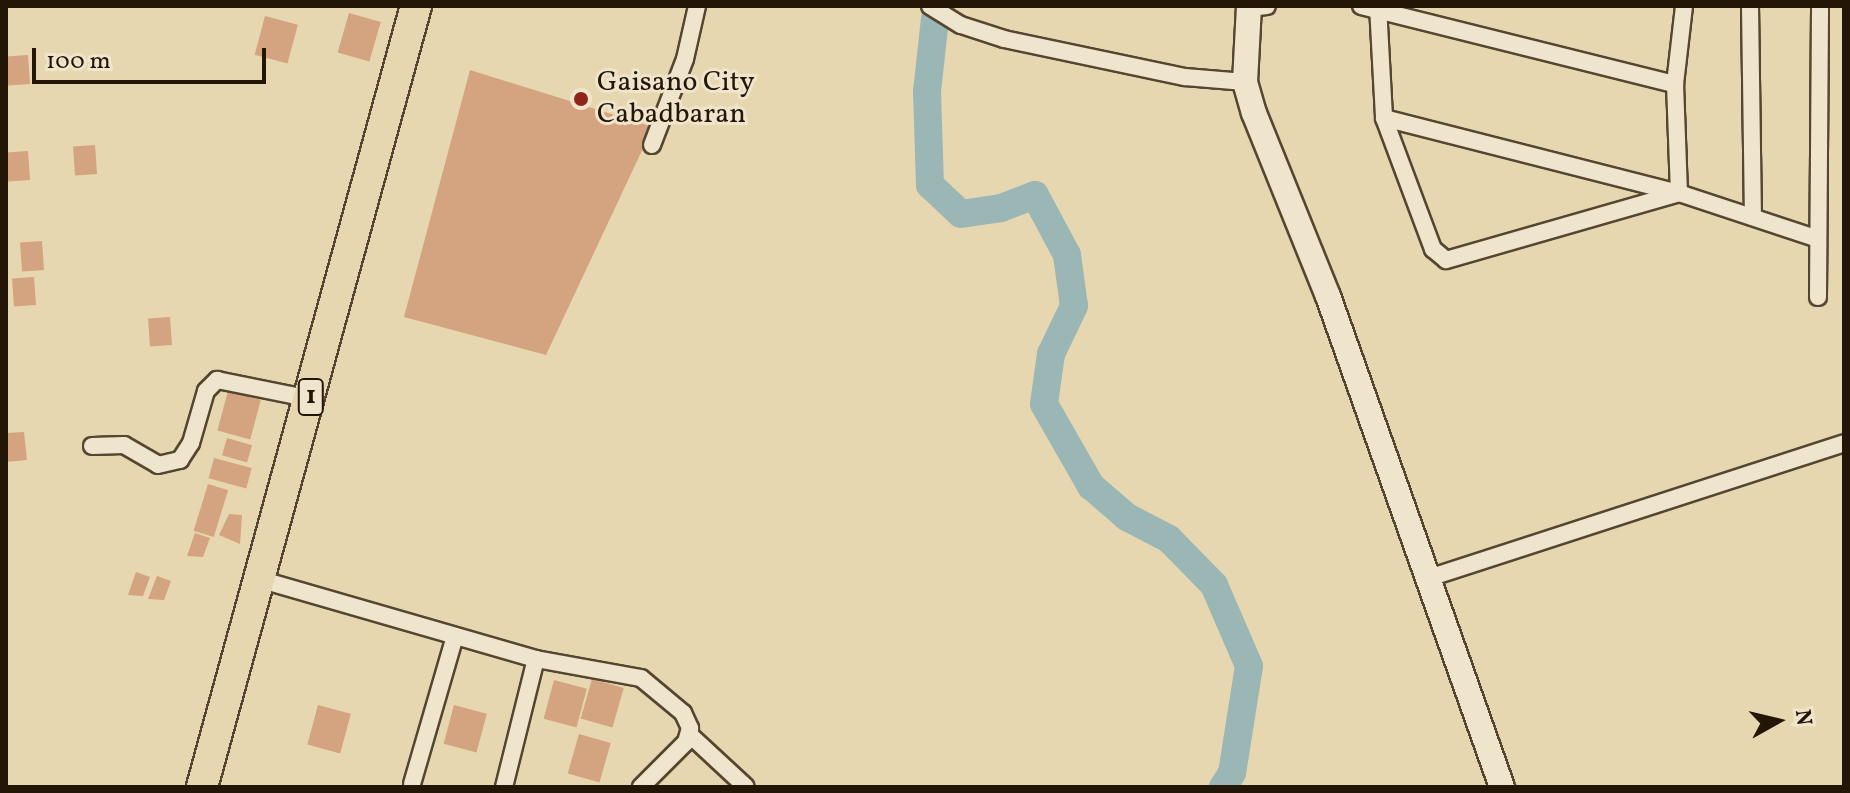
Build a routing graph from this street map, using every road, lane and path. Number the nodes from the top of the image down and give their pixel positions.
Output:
1 (416, 6) edge
2 (697, 6) edge
3 (930, 6) edge
4 (1684, 6) edge
5 (1750, 6) edge
6 (1820, 6) edge
7 (1255, 7) edge
8 (1373, 7) edge
9 (1245, 82) junction
10 (1675, 84) junction
11 (1384, 118) junction
12 (652, 145) dead end
13 (1679, 193) junction
14 (1753, 217) junction
15 (1815, 238) junction
16 (1818, 297) dead end
17 (311, 399) junction
18 (1844, 443) edge
19 (92, 446) dead end
20 (1429, 578) junction
21 (262, 580) junction
22 (455, 636) junction
23 (536, 659) junction
24 (690, 735) junction
25 (412, 784) dead end
26 (202, 787) edge
27 (504, 787) edge
28 (641, 787) edge
29 (746, 787) edge
30 (1502, 787) edge

1 - 17 highway, 1
2 - 12 street
3 - 9 street
4 - 10 street
5 - 14 street
6 - 15 street
7 - 9 street
8 - 10 street
8 - 11 street
9 - 20 street
10 - 13 street
11 - 13 street
11 - 13 street
13 - 14 street
14 - 15 street
15 - 16 street
17 - 19 street
17 - 21 highway, 1
18 - 20 street
20 - 30 street
21 - 22 street
21 - 26 highway, 1
22 - 23 street
22 - 25 street
23 - 24 street
23 - 27 street
24 - 28 street
24 - 29 street

